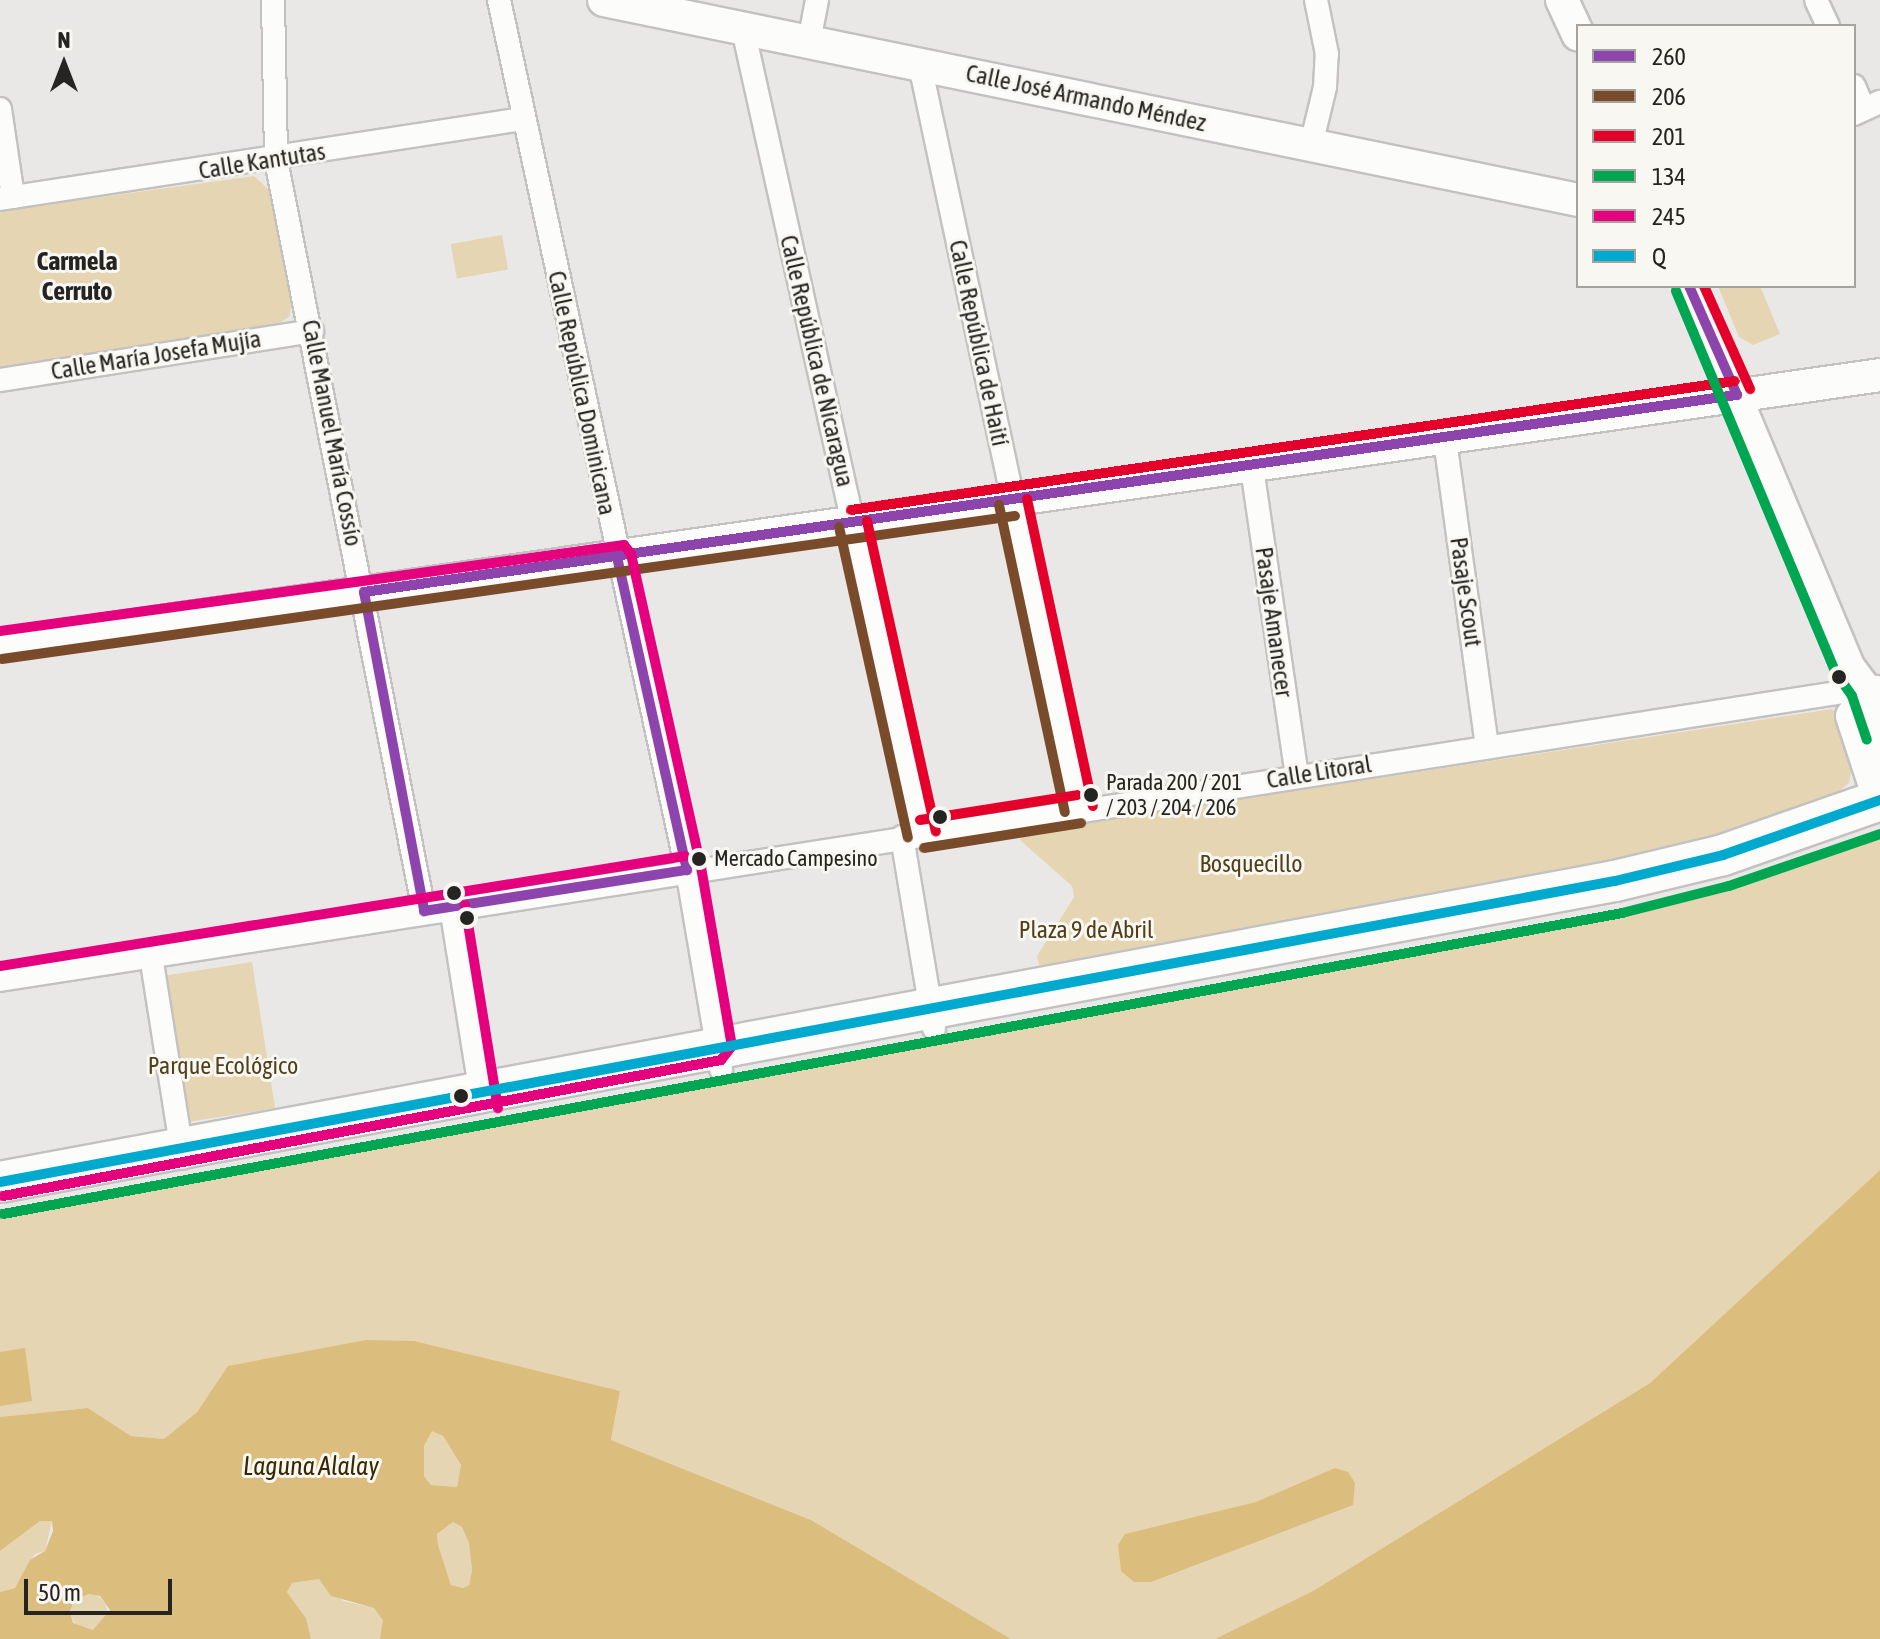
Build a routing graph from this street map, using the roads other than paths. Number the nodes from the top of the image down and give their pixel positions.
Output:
1 (273, 0) edge
2 (499, 0) edge
3 (604, 0) edge
4 (817, 0) edge
5 (1316, 0) edge
6 (1562, 0) edge
7 (1816, 0) edge
8 (1827, 24) edge
9 (743, 29) junction
10 (1576, 31) edge
11 (809, 42) junction
12 (920, 65) junction
13 (1856, 90) edge
14 (0, 109) edge
15 (1866, 109) edge
16 (522, 119) junction
17 (1311, 145) junction
18 (276, 160) junction
19 (7, 198) edge
20 (1575, 198) edge
21 (1690, 288) edge
22 (312, 331) junction
23 (1880, 375) edge
24 (0, 380) edge
25 (1737, 395) junction
26 (1445, 440) junction
27 (1252, 468) junction
28 (1013, 502) junction
29 (853, 524) junction
30 (617, 557) junction
31 (364, 592) junction
32 (0, 645) edge
33 (1859, 684) edge
34 (1880, 736) edge
35 (1487, 745) junction
36 (1297, 775) junction
37 (1880, 800) edge
38 (1079, 809) junction
39 (1880, 819) edge
40 (912, 835) junction
41 (687, 870) junction
42 (451, 907) junction
43 (424, 911) junction
44 (151, 956) junction
45 (0, 980) edge
46 (932, 1018) junction
47 (719, 1057) junction
48 (482, 1101) junction
49 (183, 1157) junction
50 (0, 1182) edge
51 (0, 1200) edge

1 - 18 street, Calle Manuel María Cossío
2 - 16 street, Calle República Dominicana
3 - 9 main road, Calle José Armando Méndez
4 - 11 street
5 - 17 street
6 - 10 main road
7 - 8 street
9 - 11 main road, Calle José Armando Méndez
9 - 29 street, Calle República de Nicaragua
11 - 12 main road, Calle José Armando Méndez
12 - 17 main road, Calle José Armando Méndez
12 - 28 street, Calle República de Haití
13 - 15 street
14 - 19 street
16 - 18 street, Calle Kantutas
16 - 30 street, Calle República Dominicana
17 - 20 main road, Calle José Armando Méndez
18 - 19 street, Calle Kantutas
18 - 22 street, Calle Manuel María Cossío
21 - 25 main road
22 - 24 street, Calle María Josefa Mujía
22 - 31 street, Calle Manuel María Cossío
23 - 25 main road
25 - 26 main road
25 - 33 main road
26 - 27 main road
26 - 35 street, Pasaje Scout
27 - 28 main road
27 - 36 street, Pasaje Amanecer
28 - 29 main road
28 - 38 street, Calle República de Haití
29 - 30 main road
29 - 40 street, Calle República de Nicaragua
30 - 31 main road
30 - 41 street, Calle República Dominicana
31 - 32 main road
31 - 43 street, Calle Manuel María Cossío
33 - 34 main road
33 - 35 street, Calle Litoral
33 - 37 main road
35 - 36 street, Calle Litoral
36 - 38 street, Calle Litoral
37 - 46 highway
38 - 40 street, Calle Litoral
39 - 46 highway
40 - 41 street, Calle Litoral
40 - 46 street, Calle República de Nicaragua
41 - 42 street, Calle Litoral
41 - 47 street, Calle República Dominicana
42 - 43 street, Calle Litoral
42 - 48 street
43 - 44 street, Calle Litoral
44 - 45 street, Calle Litoral
44 - 49 street
46 - 47 highway
47 - 48 highway
48 - 49 highway
49 - 50 highway
49 - 51 highway

